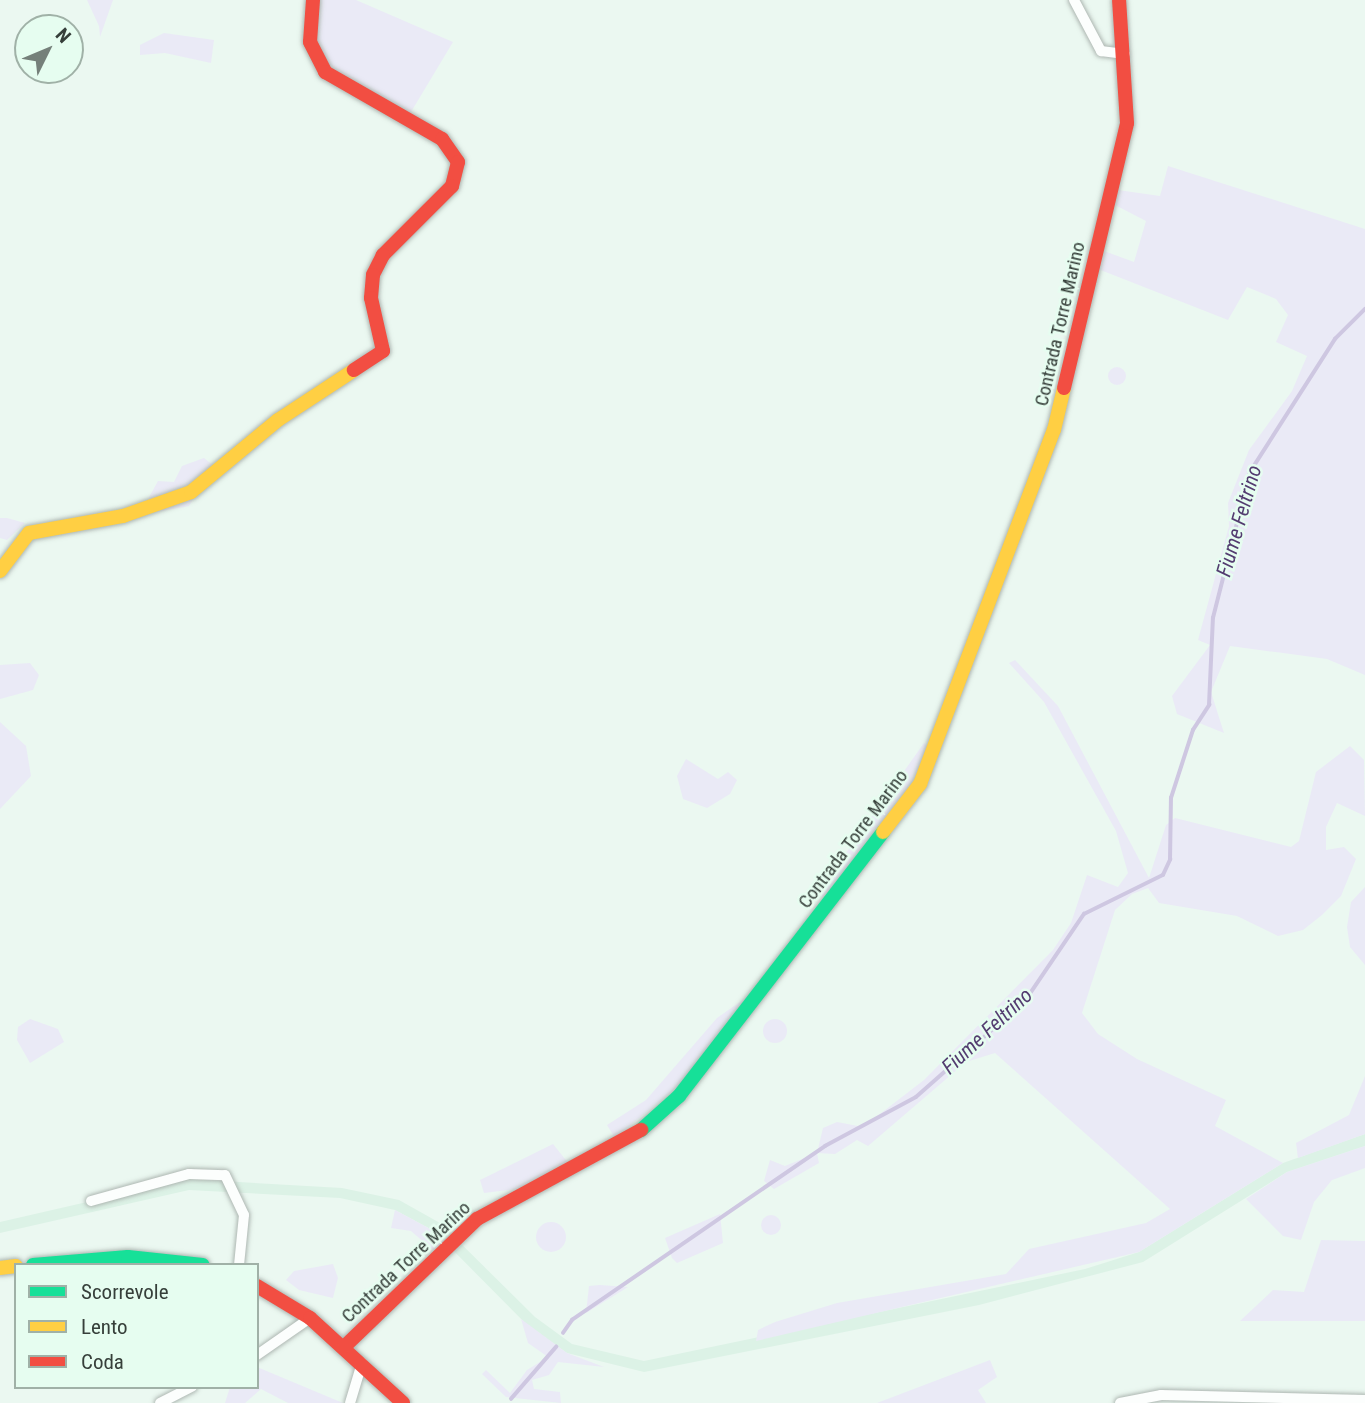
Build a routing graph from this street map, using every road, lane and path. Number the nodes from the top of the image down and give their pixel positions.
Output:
1 (313, 0) edge
2 (1074, 0) edge
3 (1119, 0) edge
4 (1125, 54) junction
5 (0, 571) edge
6 (91, 1201) dead end
7 (57, 1263) edge
8 (184, 1263) edge
9 (239, 1263) edge
10 (259, 1287) edge
11 (310, 1318) junction
12 (344, 1347) junction
13 (259, 1354) edge
14 (362, 1363) junction
15 (188, 1389) edge
16 (1365, 1400) edge
17 (160, 1403) edge
18 (350, 1403) edge
19 (403, 1403) edge
20 (1119, 1403) edge

1 - 5 street
2 - 4 street
3 - 4 street, Contrada Torre Marino
4 - 12 street, Contrada Torre Marino
6 - 9 street
7 - 8 street
10 - 11 street
11 - 12 street
11 - 13 street
12 - 14 street
14 - 18 street
14 - 19 street
15 - 17 street
16 - 20 street

